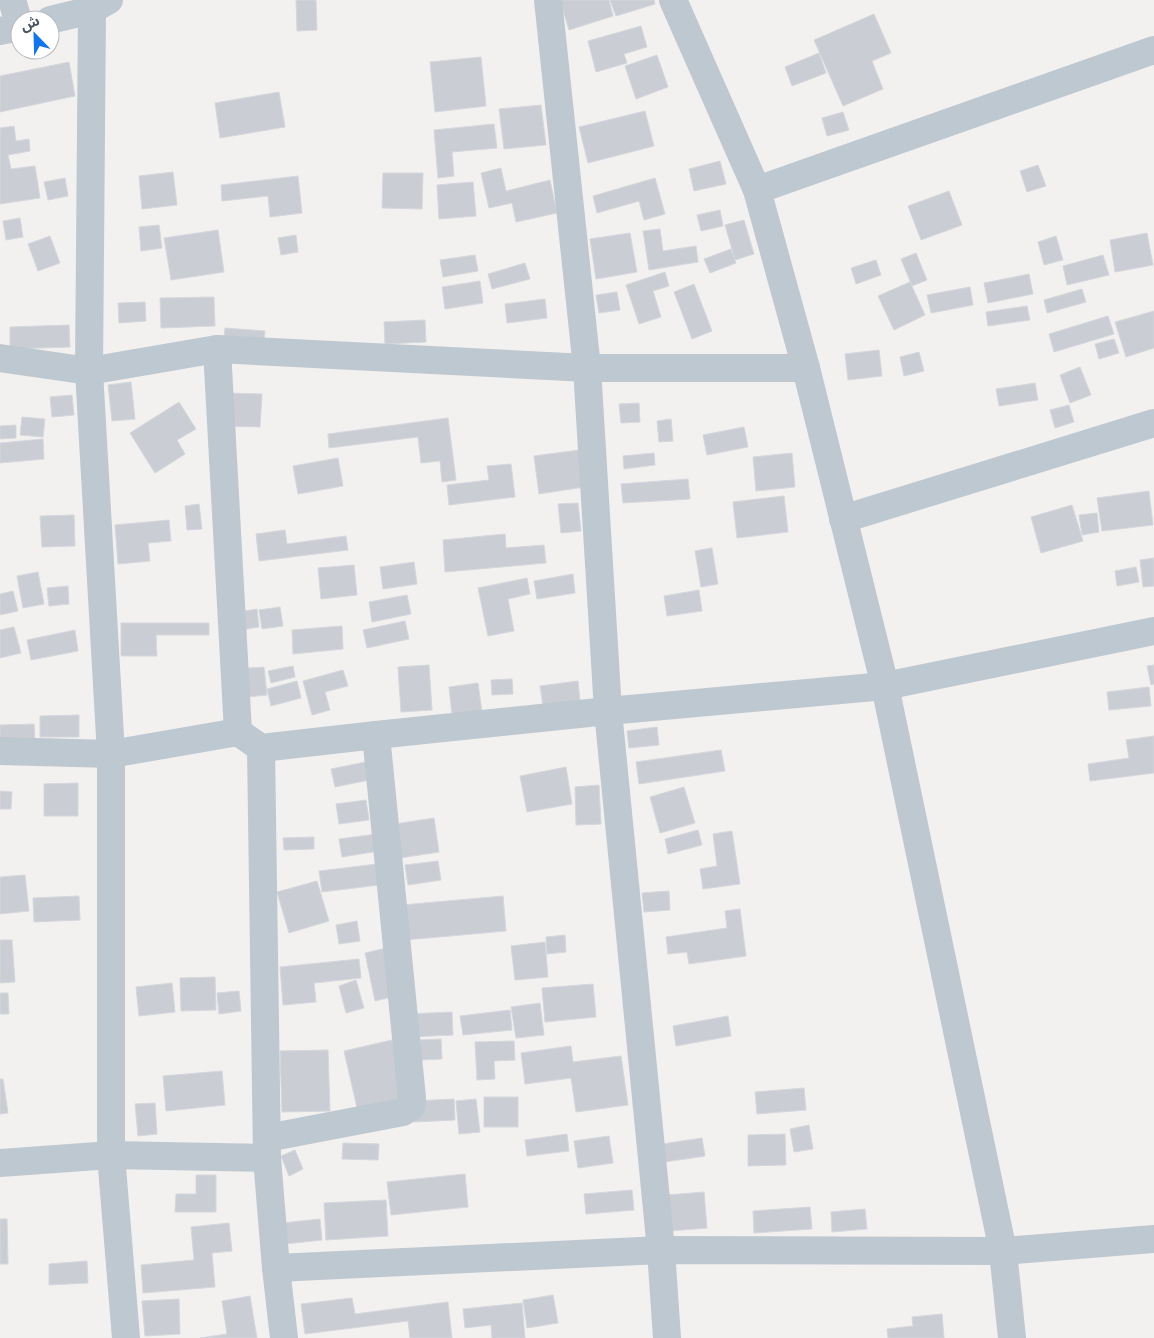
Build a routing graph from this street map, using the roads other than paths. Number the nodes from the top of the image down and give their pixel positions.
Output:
1 (12, 0) edge
2 (548, 0) edge
3 (673, 0) edge
4 (101, 5) edge
5 (60, 17) edge
6 (0, 31) edge
7 (1154, 50) edge
8 (757, 190) junction
9 (217, 349) junction
10 (0, 358) edge
11 (587, 368) junction
12 (806, 368) junction
13 (89, 371) junction
14 (1154, 423) edge
15 (843, 519) junction
16 (1154, 631) edge
17 (885, 686) junction
18 (608, 711) junction
19 (238, 732) junction
20 (376, 734) junction
21 (261, 748) junction
22 (0, 751) edge
23 (111, 754) junction
24 (267, 1148) junction
25 (111, 1155) junction
26 (0, 1163) edge
27 (1154, 1239) edge
28 (661, 1250) junction
29 (1003, 1251) junction
30 (276, 1268) junction
31 (126, 1338) edge
32 (284, 1338) edge
33 (666, 1338) edge
34 (1012, 1338) edge

1 - 6 street
2 - 11 street
3 - 8 street
4 - 5 street
4 - 13 street
7 - 8 street
8 - 12 street
9 - 11 street
9 - 13 street
9 - 19 street
10 - 13 street
11 - 12 street
11 - 18 street
12 - 15 street
13 - 23 street
14 - 15 street
15 - 17 street
16 - 17 street
17 - 18 street
17 - 29 street
18 - 20 street
18 - 28 street
19 - 21 street
19 - 23 street
20 - 21 street
20 - 24 street
21 - 24 street
22 - 23 street
23 - 25 street
24 - 25 street
24 - 30 street
25 - 26 street
25 - 31 street
27 - 29 street
28 - 29 street
28 - 30 street
28 - 33 street
29 - 34 street
30 - 32 street

